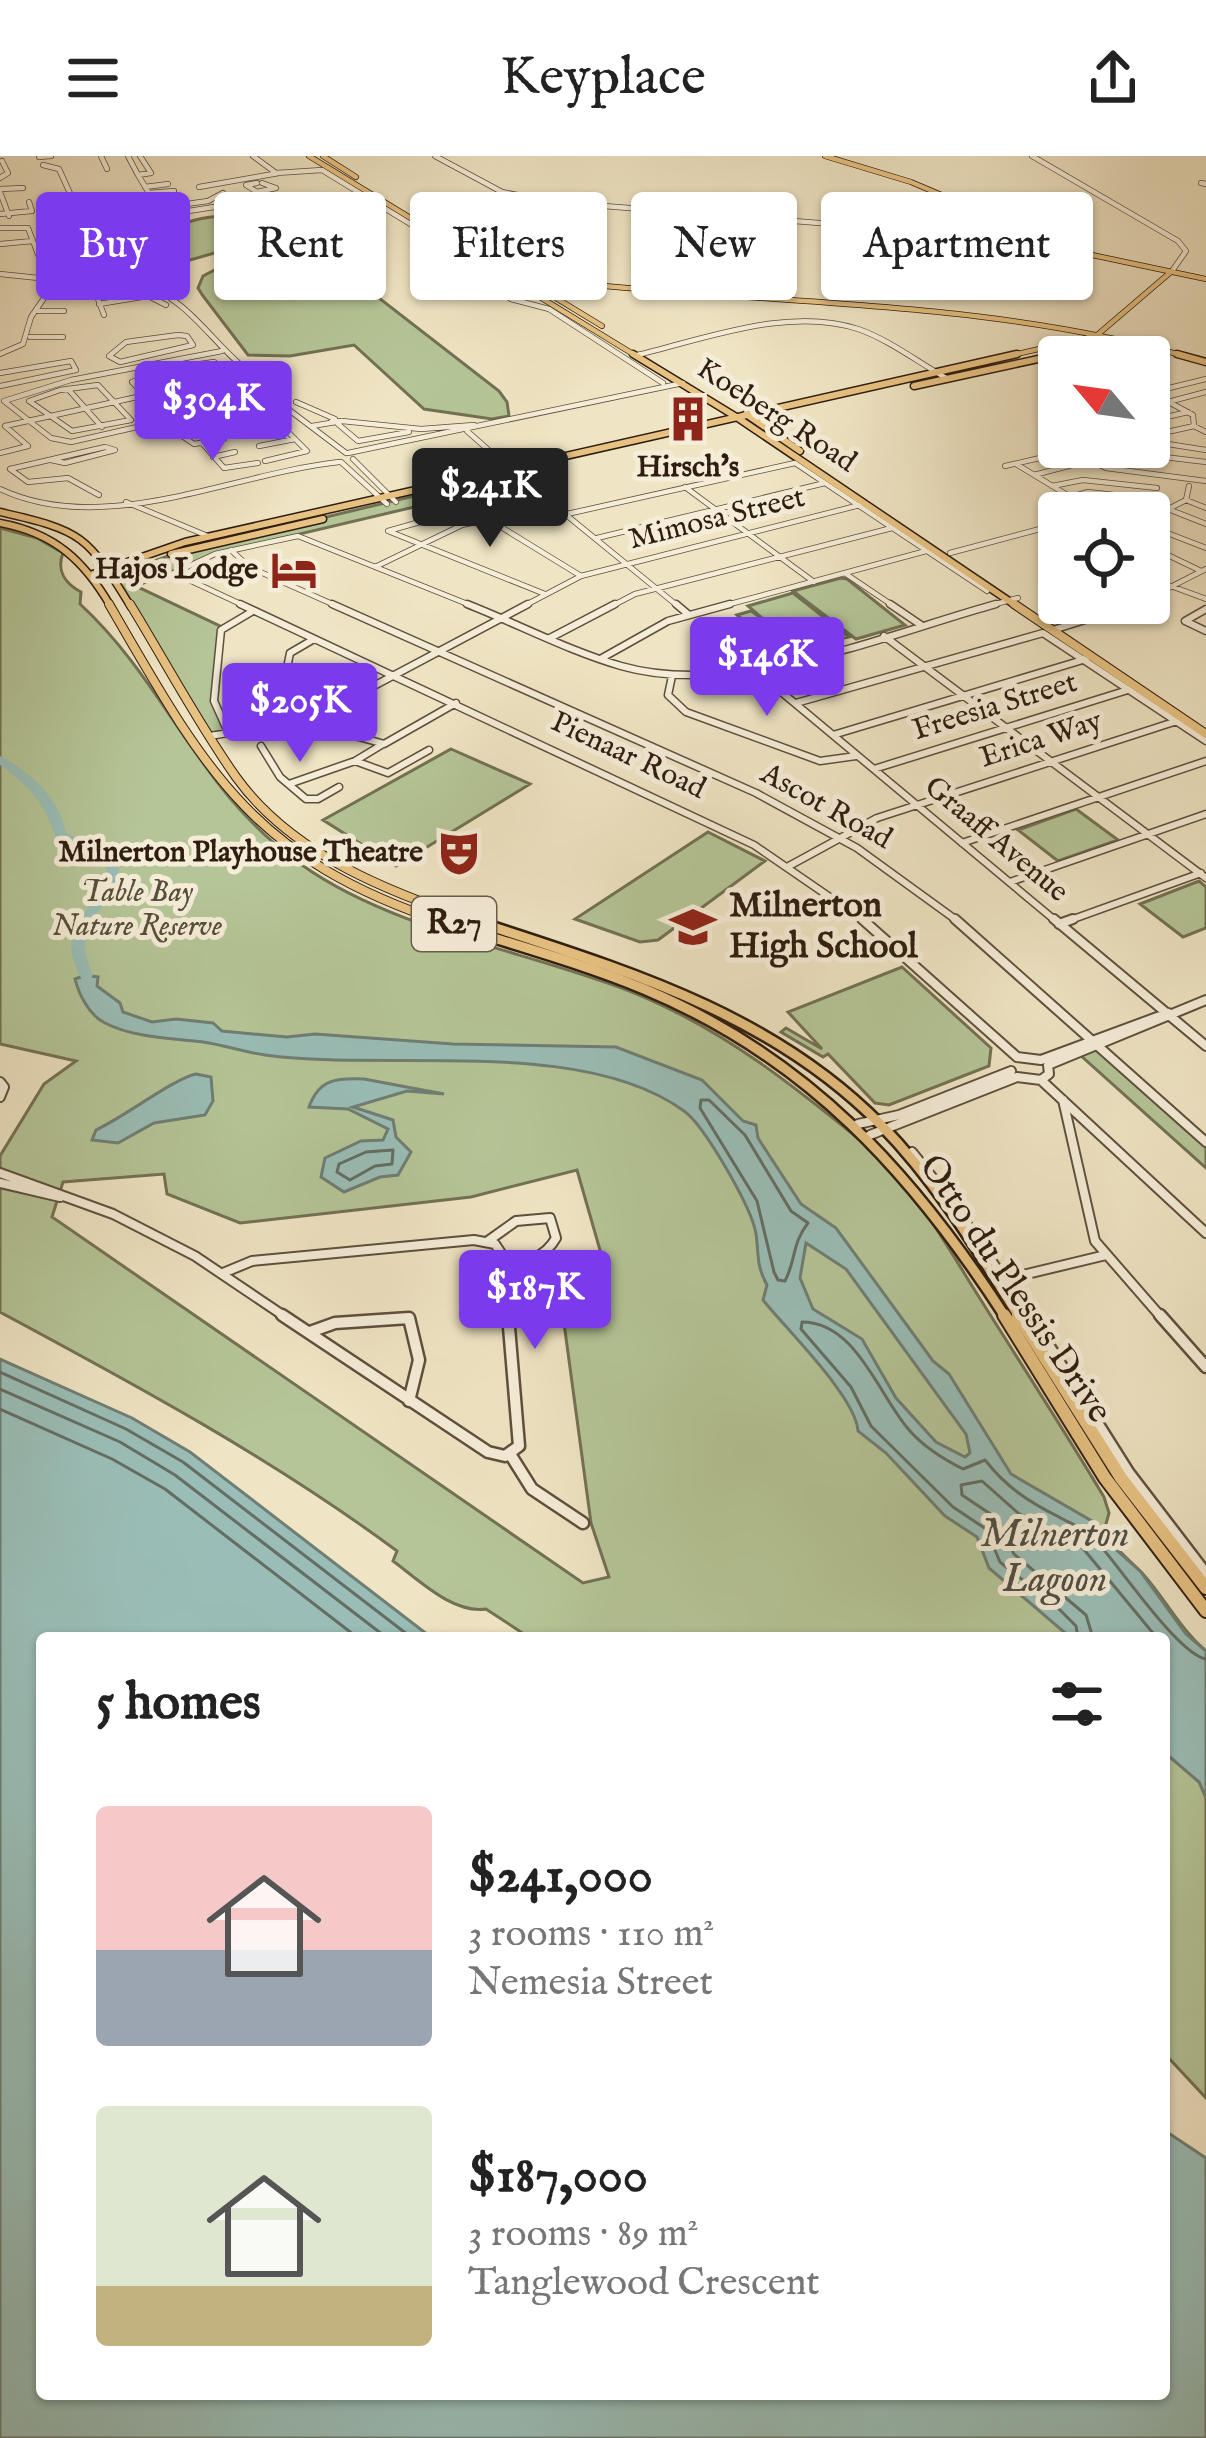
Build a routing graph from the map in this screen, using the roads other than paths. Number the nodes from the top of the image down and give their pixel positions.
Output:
1 (51, 156) edge
2 (100, 156) edge
3 (128, 156) edge
4 (140, 156) edge
5 (254, 156) edge
6 (309, 156) edge
7 (323, 156) edge
8 (435, 156) edge
9 (825, 156) edge
10 (835, 156) edge
11 (1032, 156) edge
12 (39, 157) edge
13 (1, 158) edge
14 (107, 169) dead end
15 (71, 172) dead end
16 (60, 174) junction
17 (18, 176) dead end
18 (278, 177) junction
19 (0, 178) edge
20 (141, 181) junction
21 (166, 181) dead end
22 (268, 182) junction
23 (246, 183) junction
24 (213, 184) junction
25 (23, 188) junction
26 (174, 190) dead end
27 (69, 192) edge
28 (148, 192) edge
29 (162, 192) edge
30 (222, 192) edge
31 (926, 192) edge
32 (935, 192) edge
33 (0, 193) edge
34 (214, 199) edge
35 (204, 202) junction
36 (190, 204) edge
37 (410, 209) edge
38 (197, 210) junction
39 (214, 210) edge
40 (32, 211) junction
41 (190, 211) edge
42 (4, 213) edge
43 (204, 216) dead end
44 (410, 218) edge
45 (36, 222) dead end
46 (821, 222) edge
47 (410, 224) edge
48 (13, 227) junction
49 (0, 228) edge
50 (33, 241) junction
51 (0, 244) edge
52 (36, 249) edge
53 (1093, 254) edge
54 (1172, 273) junction
55 (0, 274) edge
56 (36, 278) edge
57 (1206, 278) edge
58 (607, 285) edge
59 (45, 300) edge
60 (98, 300) edge
61 (146, 300) edge
62 (182, 300) edge
63 (522, 300) edge
64 (545, 300) edge
65 (559, 300) edge
66 (124, 302) joint
67 (99, 304) junction
68 (65, 309) dead end
69 (38, 310) junction
70 (120, 310) dead end
71 (64, 336) dead end
72 (1103, 336) joint
73 (29, 337) junction
74 (222, 351) junction
75 (1038, 351) edge
76 (647, 353) junction
77 (0, 354) edge
78 (1170, 355) edge
79 (144, 356) junction
80 (637, 356) junction
81 (1038, 359) edge
82 (157, 363) junction
83 (1206, 365) edge
84 (251, 372) junction
85 (0, 373) edge
86 (937, 374) junction
87 (231, 376) junction
88 (948, 379) junction
89 (1206, 379) edge
90 (202, 383) junction
91 (664, 383) dead end
92 (683, 383) junction
93 (1170, 388) edge
94 (0, 389) edge
95 (68, 389) junction
96 (174, 389) junction
97 (1206, 392) edge
98 (267, 393) junction
99 (9, 395) junction
100 (145, 395) junction
101 (1193, 395) junction
102 (290, 400) junction
103 (115, 401) junction
104 (1170, 401) edge
105 (1206, 402) edge
106 (1170, 403) edge
107 (85, 407) junction
108 (229, 412) dead end
109 (1188, 412) junction
110 (269, 413) junction
111 (48, 415) junction
112 (300, 416) junction
113 (1170, 416) edge
114 (178, 418) junction
115 (747, 418) junction
116 (234, 420) dead end
117 (26, 421) junction
118 (337, 422) junction
119 (279, 423) junction
120 (2, 424) edge
121 (197, 424) junction
122 (1194, 425) junction
123 (312, 426) junction
124 (475, 426) dead end
125 (102, 427) junction
126 (212, 428) dead end
127 (405, 430) junction
128 (467, 431) junction
129 (1170, 432) edge
130 (1206, 432) edge
131 (245, 433) dead end
132 (296, 439) junction
133 (85, 440) junction
134 (224, 440) dead end
135 (1170, 442) edge
136 (203, 444) junction
137 (329, 444) junction
138 (259, 446) dead end
139 (95, 449) junction
140 (1206, 450) edge
141 (236, 452) dead end
142 (0, 453) edge
143 (350, 456) junction
144 (213, 457) junction
145 (1170, 458) edge
146 (337, 459) junction
147 (1038, 459) edge
148 (51, 460) junction
149 (501, 460) junction
150 (1203, 462) edge
151 (1016, 464) junction
152 (525, 466) junction
153 (1005, 466) dead end
154 (1061, 468) edge
155 (1108, 468) edge
156 (1168, 468) edge
157 (496, 472) junction
158 (1034, 475) junction
159 (1166, 476) junction
160 (1202, 480) edge
161 (826, 482) junction
162 (1134, 483) junction
163 (1052, 486) junction
164 (1189, 486) dead end
165 (685, 487) junction
166 (0, 489) edge
167 (1062, 492) edge
168 (1132, 492) edge
169 (1156, 492) edge
170 (99, 495) dead end
171 (389, 500) junction
172 (1186, 500) junction
173 (127, 502) junction
174 (860, 505) junction
175 (1170, 508) edge
176 (1206, 508) edge
177 (715, 510) junction
178 (1170, 510) edge
179 (0, 512) edge
180 (567, 514) junction
181 (488, 519) junction
182 (0, 523) edge
183 (1206, 524) edge
184 (463, 525) junction
185 (892, 528) junction
186 (185, 530) junction
187 (1038, 530) edge
188 (1170, 532) edge
189 (747, 533) junction
190 (210, 537) junction
191 (597, 538) junction
192 (185, 542) junction
193 (420, 545) junction
194 (1206, 548) edge
195 (231, 550) junction
196 (926, 551) junction
197 (950, 553) junction
198 (102, 554) junction
199 (1170, 556) edge
200 (780, 557) junction
201 (131, 562) junction
202 (627, 563) junction
203 (374, 567) junction
204 (1204, 571) edge
205 (112, 573) junction
206 (846, 573) junction
207 (580, 576) junction
208 (93, 579) junction
209 (814, 582) junction
210 (1170, 584) edge
211 (1174, 585) junction
212 (1170, 587) edge
213 (657, 589) junction
214 (987, 591) dead end
215 (545, 594) junction
216 (1014, 599) junction
217 (1206, 599) edge
218 (1206, 609) edge
219 (254, 611) junction
220 (689, 615) junction
221 (502, 618) junction
222 (1070, 624) edge
223 (921, 626) junction
224 (1053, 629) junction
225 (1206, 631) edge
226 (884, 636) junction
227 (550, 638) junction
228 (314, 639) junction
229 (440, 651) junction
230 (602, 658) junction
231 (1086, 659) junction
232 (924, 666) junction
233 (755, 670) junction
234 (393, 676) junction
235 (672, 676) junction
236 (1131, 689) junction
237 (964, 697) junction
238 (796, 703) junction
239 (456, 704) junction
240 (1177, 721) junction
241 (1006, 729) junction
242 (228, 732) junction
243 (1206, 733) edge
244 (833, 735) junction
245 (210, 736) junction
246 (384, 744) junction
247 (261, 746) dead end
248 (429, 750) dead end
249 (856, 756) junction
250 (356, 761) junction
251 (1206, 761) edge
252 (1052, 763) junction
253 (874, 769) junction
254 (289, 784) junction
255 (339, 787) dead end
256 (1099, 797) junction
257 (916, 805) junction
258 (1206, 814) edge
259 (1147, 834) junction
260 (840, 838) junction
261 (962, 842) junction
262 (789, 866) junction
263 (1204, 874) edge
264 (1010, 882) junction
265 (1059, 924) junction
266 (1206, 1000) edge
267 (1170, 1014) junction
268 (1095, 1043) junction
269 (1206, 1046) edge
270 (1017, 1058) junction
271 (1044, 1062) junction
272 (1014, 1074) junction
273 (1042, 1080) junction
274 (0, 1082) edge
275 (0, 1096) edge
276 (1063, 1100) junction
277 (935, 1106) junction
278 (874, 1118) junction
279 (858, 1124) junction
280 (1090, 1125) junction
281 (1069, 1127) junction
282 (884, 1130) junction
283 (870, 1135) junction
284 (1206, 1142) edge
285 (913, 1152) dead end
286 (0, 1173) edge
287 (0, 1183) edge
288 (60, 1197) junction
289 (1206, 1233) edge
290 (488, 1241) junction
291 (1106, 1255) junction
292 (504, 1263) junction
293 (224, 1273) junction
294 (1006, 1279) junction
295 (310, 1332) junction
296 (1206, 1367) edge
297 (409, 1400) junction
298 (510, 1454) junction
299 (583, 1523) dead end
300 (1206, 1574) edge
301 (1206, 1588) edge
302 (1206, 1611) edge

1 - 12 street
2 - 14 street
3 - 20 street
4 - 20 street
5 - 18 street
6 - 44 main road, Koeberg Road
7 - 37 main road, Koeberg Road
8 - 46 street
9 - 31 main road
10 - 32 main road
11 - 54 street
12 - 16 street
13 - 19 street
15 - 16 street
16 - 27 street
17 - 25 street
18 - 22 street
18 - 23 street
18 - 47 street
20 - 21 street
20 - 28 street
22 - 23 street
22 - 23 street
23 - 24 street
24 - 30 street
24 - 35 street
25 - 33 street
25 - 40 street
26 - 29 street
33 - 42 street
34 - 35 street
35 - 36 street
38 - 39 street
38 - 41 street
38 - 43 street
40 - 42 street
40 - 45 street
42 - 48 street
48 - 49 street
48 - 50 street
50 - 51 street
50 - 52 street
53 - 54 main road
54 - 57 main road
54 - 72 main road
55 - 56 street
58 - 72 main road
59 - 69 street
60 - 67 street
61 - 66 street
62 - 74 street
63 - 91 street
64 - 80 main road, Koeberg Road
65 - 76 main road, Koeberg Road
66 - 67 street
67 - 70 street
68 - 69 street
69 - 73 street
71 - 73 street
73 - 77 street
74 - 82 street
74 - 84 street
75 - 86 main road
76 - 80 street
76 - 86 street
76 - 115 main road, Koeberg Road
78 - 83 main road
79 - 79 street
79 - 82 street
80 - 92 main road, Koeberg Road
81 - 88 main road
82 - 99 street
84 - 87 street
84 - 98 street
85 - 94 street
86 - 88 street
86 - 115 main road
87 - 90 street
87 - 90 street
87 - 90 street
88 - 115 main road
89 - 93 street
90 - 96 street
92 - 115 main road, Koeberg Road
92 - 128 street
94 - 99 street
95 - 103 street
95 - 107 street
95 - 111 street
96 - 100 street
96 - 100 street
96 - 100 street
97 - 101 street
98 - 102 street
98 - 102 street
98 - 114 street
99 - 117 street
100 - 103 street
101 - 104 street
101 - 105 street
102 - 112 street
102 - 118 street
103 - 107 street
103 - 125 street
106 - 109 street
107 - 111 street
107 - 125 street
108 - 110 street
109 - 113 street
109 - 122 street
110 - 116 street
110 - 119 street
111 - 117 street
111 - 125 street
112 - 119 street
112 - 123 street
114 - 121 street
114 - 133 street
115 - 152 main road
115 - 171 main road
115 - 197 main road, Koeberg Road
115 - 216 main road, Koeberg Road
117 - 120 street
117 - 133 street
118 - 123 street
118 - 127 street
118 - 127 street
119 - 131 street
119 - 132 street
120 - 142 street
121 - 126 street
121 - 136 street
122 - 129 street
122 - 130 street
123 - 137 street
124 - 127 street
128 - 143 street
128 - 149 street
132 - 138 street
132 - 144 street
133 - 139 street
134 - 136 street
135 - 140 street
136 - 144 street
137 - 143 street
137 - 146 street
139 - 148 street
139 - 148 street
141 - 144 street
143 - 146 street
143 - 171 street
145 - 150 street
146 - 171 street
146 - 173 street
147 - 151 street
148 - 170 street
149 - 152 street
149 - 157 street
150 - 160 street
151 - 153 street
151 - 158 street
152 - 157 main road
154 - 158 street
155 - 159 street
156 - 159 street
157 - 171 main road
158 - 163 street
159 - 160 street
161 - 165 street
161 - 174 street
161 - 177 street
162 - 163 street
162 - 168 street
162 - 169 street
163 - 167 street
164 - 172 street
165 - 177 street
165 - 180 street
166 - 173 street
171 - 190 main road
171 - 205 main road
172 - 175 street
172 - 176 street
173 - 186 street
174 - 185 street
174 - 189 street, Mimosa Street
177 - 189 street
177 - 191 street
178 - 183 street
179 - 198 main road
180 - 181 street
180 - 191 street
181 - 184 street
181 - 207 street
182 - 208 main road, Otto du Plessis Drive / R27
184 - 193 street
184 - 193 street
185 - 196 street
185 - 200 street
186 - 190 street
186 - 192 street
187 - 197 street
188 - 194 street
189 - 200 street
189 - 202 street, Mimosa Street
190 - 192 main road
191 - 202 street
192 - 201 main road
193 - 203 street
193 - 215 street
195 - 203 street
195 - 219 street, Pienaar Road
195 - 229 street, Ascot Road
196 - 206 street
196 - 214 street
197 - 216 main road, Koeberg Road
198 - 201 main road
198 - 205 main road, Otto du Plessis Drive / R27
199 - 204 street
200 - 209 street
200 - 213 street
201 - 205 main road
202 - 207 street, Mimosa Street
202 - 213 street
203 - 221 street
204 - 211 street
205 - 208 main road
205 - 245 main road, Otto du Plessis Drive / R27
206 - 209 street
206 - 223 street
207 - 215 street, Mimosa Street
208 - 279 main road, Otto du Plessis Drive / R27
209 - 220 street
210 - 211 street
211 - 212 street
211 - 217 street
213 - 220 street
213 - 227 street
215 - 221 street, Mimosa Street
216 - 223 street
216 - 224 main road, Koeberg Road
218 - 225 street
219 - 228 street, Pienaar Road
219 - 242 street
220 - 230 street
221 - 227 street
221 - 229 street, Mimosa Street
222 - 224 street
223 - 226 street
224 - 231 street
224 - 232 street
224 - 243 main road, Koeberg Road
226 - 232 street
226 - 233 street
227 - 230 street
228 - 234 street, Pienaar Road
228 - 234 street, Mimosa Street
229 - 234 street, Mimosa Street
229 - 260 street, Ascot Road
230 - 235 street
231 - 236 street
231 - 237 street
232 - 237 street
232 - 238 street
233 - 235 street
233 - 238 street, Graaff Avenue
234 - 239 street, Pienaar Road
235 - 249 street
236 - 240 street
236 - 241 street, Freesia Street
237 - 241 street
237 - 244 street
238 - 244 street, Graaff Avenue
239 - 246 street
239 - 262 street, Pienaar Road
240 - 243 street
240 - 252 street, Erica Way
241 - 252 street
241 - 253 street, Freesia Street
242 - 245 street
242 - 246 street
244 - 249 street, Graaff Avenue
245 - 278 main road, Otto du Plessis Drive / R27
246 - 250 street
247 - 254 street
248 - 250 street
249 - 253 street, Graaff Avenue
250 - 254 street
251 - 256 street
252 - 256 street
252 - 257 street, Erica Way
253 - 257 street, Graaff Avenue
254 - 255 street
256 - 259 street
256 - 261 street
257 - 260 street, Erica Way
257 - 261 street, Graaff Avenue
258 - 259 street
259 - 263 street
259 - 264 street
260 - 262 street, Erica Way
260 - 268 street, Ascot Road
261 - 264 street, Graaff Avenue
262 - 270 street, Pienaar Road
263 - 265 street
264 - 265 street, Graaff Avenue
265 - 267 street, Graaff Avenue
266 - 267 street
267 - 268 street
267 - 269 street, Graaff Avenue
268 - 271 street
268 - 284 street, Ascot Road
270 - 271 street
270 - 272 street
271 - 273 street
272 - 273 street
272 - 277 street
273 - 276 street
274 - 275 street
276 - 280 street
276 - 281 street
277 - 278 street
277 - 282 street
278 - 279 street
278 - 282 main road, Otto du Plessis Drive / R27
279 - 283 main road, Otto du Plessis Drive / R27
280 - 281 street
280 - 289 street
281 - 291 street
282 - 283 street
282 - 301 main road, Otto du Plessis Drive / R27
283 - 302 main road, Otto du Plessis Drive / R27
285 - 294 street
286 - 288 street
287 - 288 street
288 - 293 street
290 - 292 street
290 - 292 street
290 - 293 street
291 - 294 street
291 - 296 street
292 - 298 street
293 - 295 street
294 - 300 street
295 - 297 street
295 - 297 street
297 - 298 street
298 - 299 street

